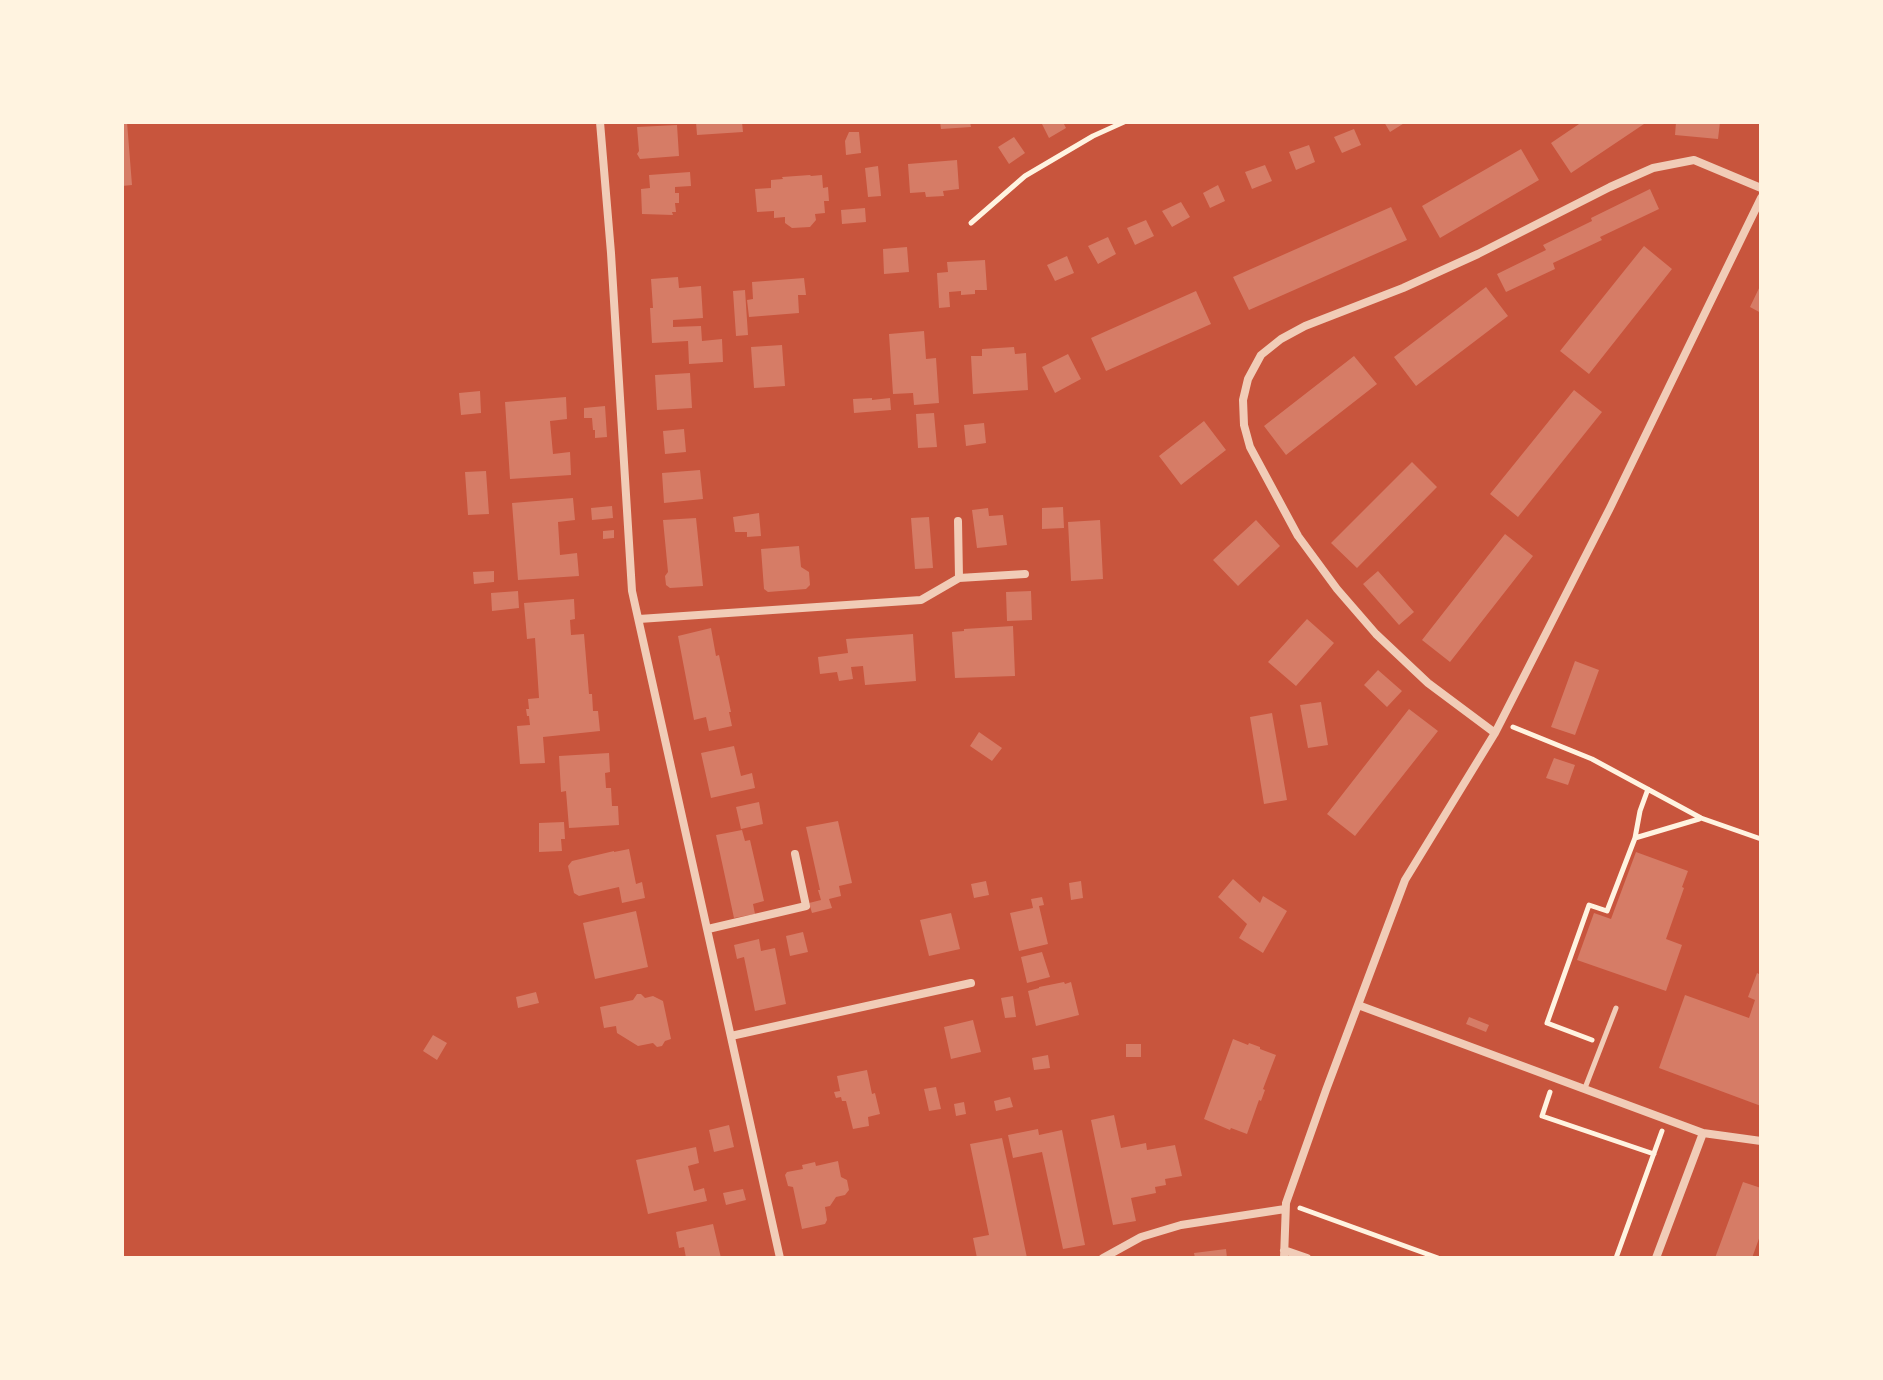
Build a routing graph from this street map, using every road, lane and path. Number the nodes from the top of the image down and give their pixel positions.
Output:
1 (600, 122) edge
2 (1124, 122) edge
3 (1761, 188) edge
4 (1761, 198) edge
5 (971, 223) dead end
6 (958, 521) dead end
7 (1025, 574) dead end
8 (959, 578) junction
9 (639, 619) junction
10 (1501, 723) junction
11 (1495, 733) junction
12 (1648, 789) junction
13 (1701, 818) junction
14 (1635, 838) junction
15 (1761, 839) edge
16 (795, 854) dead end
17 (708, 929) junction
18 (971, 983) dead end
19 (1358, 1005) junction
20 (1616, 1008) dead end
21 (731, 1036) junction
22 (1602, 1044) junction
23 (1555, 1078) junction
24 (1585, 1089) junction
25 (1666, 1119) junction
26 (1703, 1133) junction
27 (1761, 1141) edge
28 (1654, 1154) junction
29 (1285, 1206) junction
30 (1284, 1254) edge
31 (780, 1258) edge
32 (1103, 1258) edge
33 (1307, 1258) edge
34 (1438, 1258) edge
35 (1616, 1258) edge
36 (1656, 1258) edge

1 - 9 street
2 - 5 path
3 - 11 street
4 - 10 street
6 - 8 street
7 - 8 street
8 - 9 street
9 - 17 street
10 - 11 street
10 - 12 path
11 - 19 street
12 - 13 path
12 - 14 path
13 - 14 path
13 - 15 path
14 - 22 path
16 - 17 street
17 - 21 street
18 - 21 street
19 - 23 street
19 - 29 street
20 - 22 lane
21 - 31 street
22 - 24 lane
23 - 24 street
23 - 28 path
24 - 25 street
25 - 26 street
25 - 28 path
26 - 27 street
26 - 36 street
28 - 35 path
29 - 30 street
29 - 32 street
29 - 34 path
30 - 33 street

